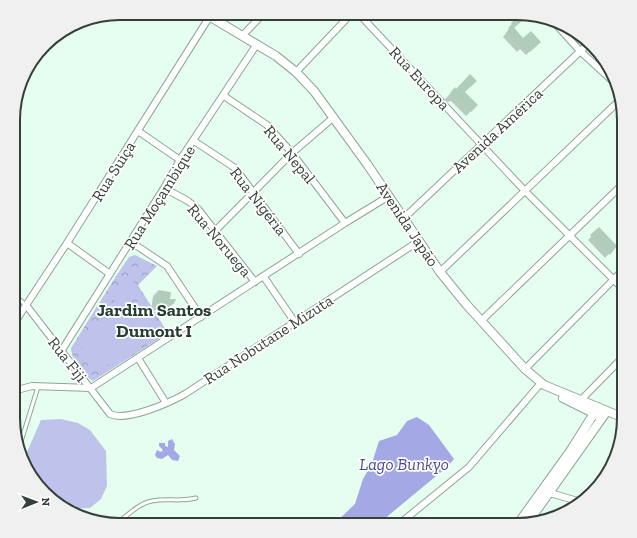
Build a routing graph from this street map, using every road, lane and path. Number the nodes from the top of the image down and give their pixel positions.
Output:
1 (204, 20) edge
2 (216, 20) edge
3 (257, 20) edge
4 (345, 20) edge
5 (365, 20) edge
6 (561, 30) edge
7 (243, 35) junction
8 (257, 44) junction
9 (585, 47) edge
10 (580, 51) junction
11 (296, 72) junction
12 (607, 76) edge
13 (224, 96) junction
14 (616, 104) edge
15 (334, 117) junction
16 (138, 131) junction
17 (194, 141) junction
18 (482, 144) junction
19 (292, 153) junction
20 (180, 160) junction
21 (164, 188) junction
22 (617, 190) edge
23 (525, 191) junction
24 (254, 193) junction
25 (390, 196) junction
26 (404, 218) junction
27 (345, 223) junction
28 (215, 231) junction
29 (569, 236) junction
30 (419, 241) junction
31 (131, 242) junction
32 (67, 243) junction
33 (299, 254) junction
34 (440, 272) junction
35 (110, 274) junction
36 (617, 275) edge
37 (264, 277) junction
38 (613, 279) junction
39 (254, 282) junction
40 (617, 283) edge
41 (20, 300) edge
42 (26, 305) junction
43 (20, 315) edge
44 (201, 317) junction
45 (294, 321) junction
46 (481, 321) junction
47 (62, 350) junction
48 (138, 358) junction
49 (617, 363) edge
50 (525, 369) junction
51 (543, 384) junction
52 (38, 386) junction
53 (91, 388) junction
54 (20, 389) edge
55 (581, 400) junction
56 (166, 403) junction
57 (593, 410) junction
58 (110, 414) joint
59 (608, 415) junction
60 (617, 417) edge
61 (593, 424) junction
62 (22, 436) edge
63 (550, 493) junction
64 (196, 498) dead end
65 (574, 500) edge
66 (532, 517) edge
67 (124, 518) edge
68 (407, 518) edge
69 (522, 518) edge

1 - 16 street, Rua Suiça
2 - 7 main road, Avenida Japão
3 - 7 street
4 - 11 street
5 - 18 street, Rua Europa
6 - 10 street
7 - 8 main road, Avenida Japão
8 - 11 main road, Avenida Japão
8 - 13 street, Rua Moçambique
9 - 10 street, Avenida América
10 - 12 street
10 - 18 street, Avenida América
11 - 15 main road, Avenida Japão
13 - 17 street, Rua Moçambique
13 - 19 street, Rua Nepal
14 - 23 street
15 - 19 street
15 - 25 main road, Avenida Japão
16 - 20 street
16 - 32 street, Rua Suiça
17 - 20 street, Rua Moçambique
17 - 24 street, Rua Nigéria
18 - 23 street, Rua Europa
18 - 26 street, Avenida América
19 - 24 street
19 - 27 street, Rua Nepal
20 - 21 street, Rua Moçambique
21 - 28 street, Rua Noruega
21 - 31 street, Rua Moçambique
22 - 29 street
23 - 29 street, Rua Europa
23 - 34 street
24 - 28 street
24 - 33 street, Rua Nigéria
25 - 26 main road, Avenida Japão
25 - 27 street
26 - 30 main road, Avenida Japão
27 - 33 street
28 - 39 street, Rua Noruega
29 - 38 street, Rua Europa
29 - 46 street
30 - 34 main road, Avenida Japão
30 - 45 street, Rua Nobutane Mizuta
31 - 35 street, Rua Moçambique
31 - 44 street
32 - 35 street
32 - 42 street, Rua Suiça
33 - 37 street
34 - 46 main road, Avenida Japão
35 - 47 street, Rua Moçambique
36 - 38 street
37 - 39 street
37 - 45 street
38 - 40 street, Rua Europa
38 - 50 street
39 - 44 street
41 - 42 lane
42 - 43 street, Rua Suiça
42 - 47 street, Rua Fiji
44 - 48 street
45 - 56 street, Rua Nobutane Mizuta
46 - 50 main road, Avenida Japão
47 - 53 street, Rua Fiji
48 - 53 street
48 - 56 street
49 - 55 street
50 - 51 main road, Avenida Japão
51 - 55 main road, Avenida Japão
51 - 57 main road
51 - 68 street
52 - 53 street
52 - 54 street
52 - 62 lane
53 - 58 street, Rua Fiji
55 - 57 main road, Avenida Japão
56 - 58 street, Rua Nobutane Mizuta
57 - 59 main road
57 - 61 main road
59 - 60 main road
59 - 61 main road
61 - 63 main road
61 - 69 main road
63 - 65 street
63 - 66 main road
64 - 67 lane

